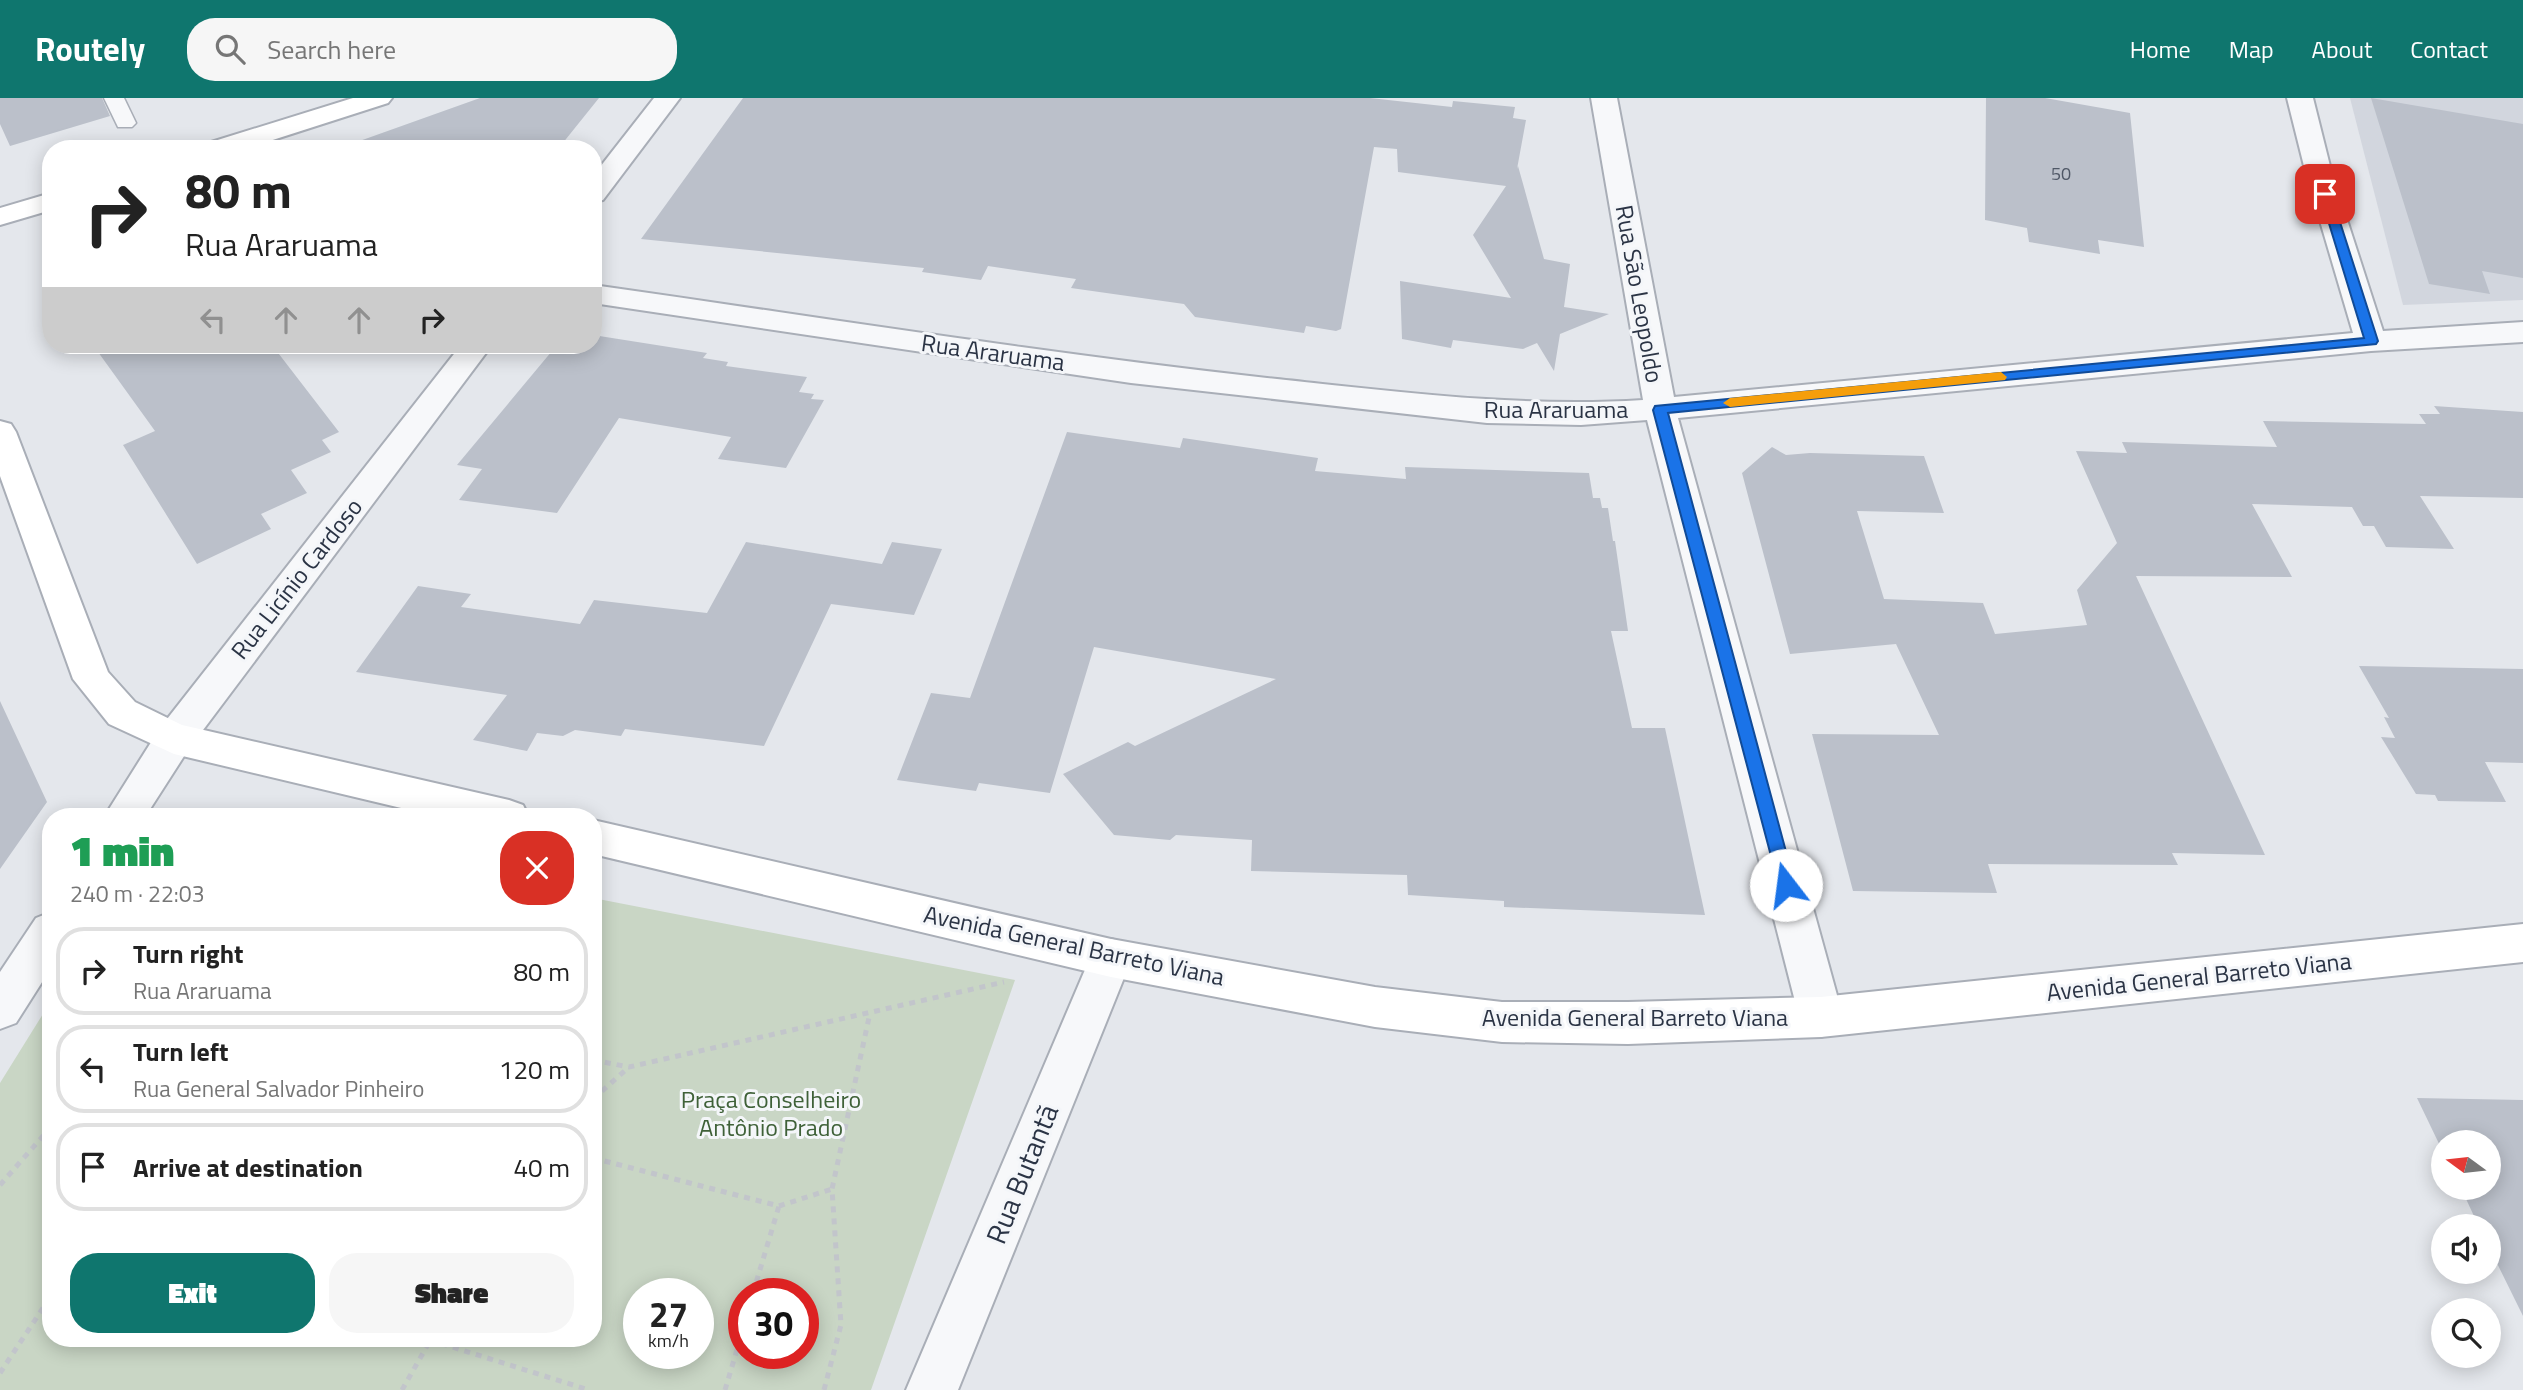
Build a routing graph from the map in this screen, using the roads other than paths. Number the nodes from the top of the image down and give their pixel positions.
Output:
1 (114, 98) edge
2 (379, 98) edge
3 (667, 98) edge
4 (1604, 98) edge
5 (2300, 98) edge
6 (125, 123) dead end
7 (246, 140) edge
8 (602, 182) edge
9 (42, 204) edge
10 (0, 217) edge
11 (602, 295) edge
12 (2523, 332) edge
13 (2371, 341) junction
14 (470, 354) edge
15 (1660, 410) junction
16 (0, 432) edge
17 (174, 739) junction
18 (130, 808) edge
19 (470, 808) edge
20 (602, 839) edge
21 (2523, 943) edge
22 (42, 945) edge
23 (1111, 958) junction
24 (0, 1009) edge
25 (1821, 1017) junction
26 (932, 1390) edge

1 - 6 lane
2 - 7 street
3 - 8 street
4 - 15 street, Rua São Leopoldo
5 - 13 street
9 - 10 street
11 - 15 street, Rua Araruama
12 - 13 street, Rua Araruama
13 - 15 street, Rua Araruama
14 - 17 street, Rua Licínio Cardoso
15 - 25 street, Rua São Leopoldo
16 - 17 street
17 - 18 street, Rua Licínio Cardoso
17 - 19 street
20 - 23 street, Avenida General Barreto Viana
21 - 25 street, Avenida General Barreto Viana
22 - 24 street
23 - 25 street, Avenida General Barreto Viana
23 - 26 street, Rua Butantã

